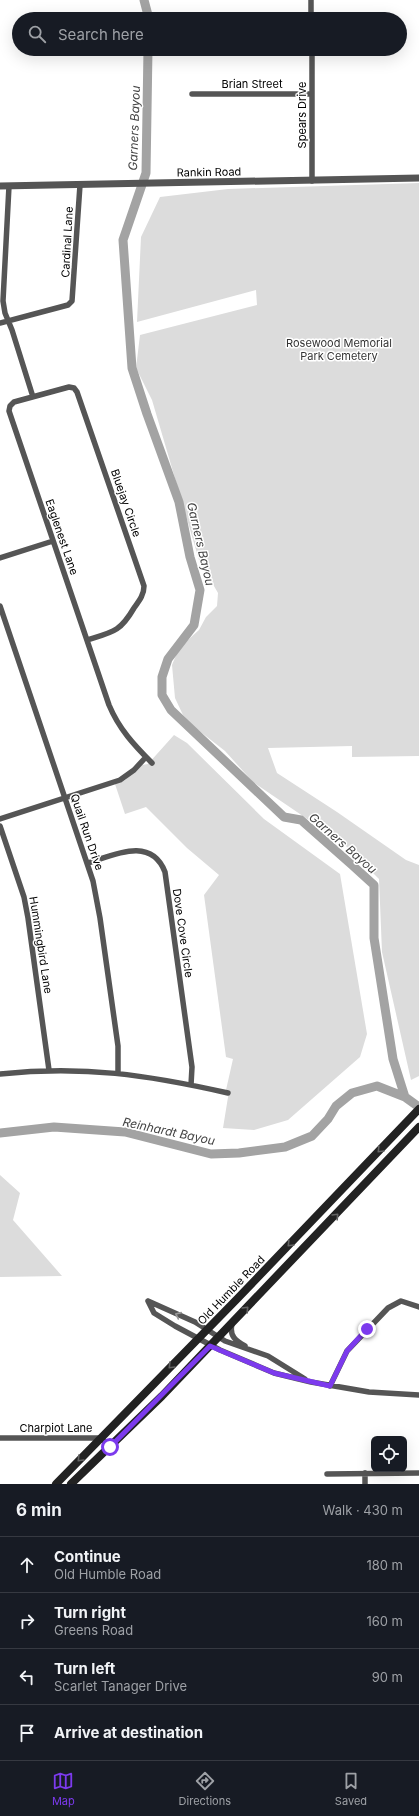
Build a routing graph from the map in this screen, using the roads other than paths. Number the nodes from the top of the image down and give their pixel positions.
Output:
1 (311, 0) edge
2 (311, 12) edge
3 (312, 56) edge
4 (192, 94) dead end
5 (312, 94) junction
6 (419, 178) edge
7 (312, 181) junction
8 (80, 185) junction
9 (0, 186) edge
10 (9, 186) junction
11 (8, 321) junction
12 (0, 323) edge
13 (33, 397) junction
14 (53, 541) junction
15 (0, 558) edge
16 (0, 606) edge
17 (87, 640) junction
18 (146, 756) junction
19 (152, 763) dead end
20 (65, 797) junction
21 (0, 819) edge
22 (0, 826) edge
23 (88, 863) junction
24 (49, 1070) junction
25 (118, 1072) junction
26 (0, 1074) edge
27 (191, 1085) junction
28 (228, 1093) dead end
29 (419, 1109) edge
30 (417, 1130) edge
31 (342, 1189) junction
32 (352, 1198) junction
33 (419, 1307) edge
34 (232, 1324) junction
35 (207, 1330) junction
36 (219, 1338) junction
37 (198, 1339) junction
38 (210, 1346) junction
39 (250, 1350) junction
40 (311, 1382) junction
41 (330, 1386) junction
42 (419, 1395) edge
43 (0, 1438) edge
44 (100, 1438) junction
45 (110, 1447) junction
46 (365, 1473) junction
47 (419, 1473) edge
48 (327, 1474) dead end
49 (56, 1484) edge
50 (71, 1484) edge
51 (365, 1484) edge

1 - 2 street
3 - 5 street, Spears Drive
4 - 5 street, Brian Street
5 - 7 street, Spears Drive
6 - 7 street, Rankin Road
7 - 8 street, Rankin Road
8 - 10 street, Rankin Road
8 - 11 street, Cardinal Lane
9 - 10 street, Rankin Road
10 - 11 street
11 - 12 street
11 - 13 street
13 - 14 street, Eaglenest Lane
13 - 17 street, Bluejay Circle
14 - 15 street
14 - 17 street, Eaglenest Lane
16 - 20 street, Quail Run Drive
17 - 18 street, Eaglenest Lane
18 - 19 street, Eaglenest Lane
18 - 20 street
20 - 21 street
20 - 23 street, Quail Run Drive
22 - 24 street, Hummingbird Lane
23 - 25 street, Quail Run Drive
23 - 27 street, Dove Cove Circle
24 - 25 street
24 - 26 street
25 - 27 street
27 - 28 street
29 -> 31 main road, Old Humble Road
30 - 32 main road
31 - 32 main road
31 -> 35 main road, Old Humble Road
34 -> 32 main road
33 - 41 street
34 - 36 main road
34 - 39 street
35 - 36 street
35 - 37 main road, Old Humble Road
35 -> 37 street
36 - 38 main road
36 - 39 street
37 - 38 street
37 -> 44 main road, Old Humble Road
38 - 40 street
38 - 45 main road
39 - 40 street
40 - 41 street
41 - 42 street
43 - 44 street, Charpiot Lane
44 - 45 street, Charpiot Lane
44 -> 49 main road, Old Humble Road
45 - 50 main road
46 - 47 street
46 - 48 street
46 - 51 street

